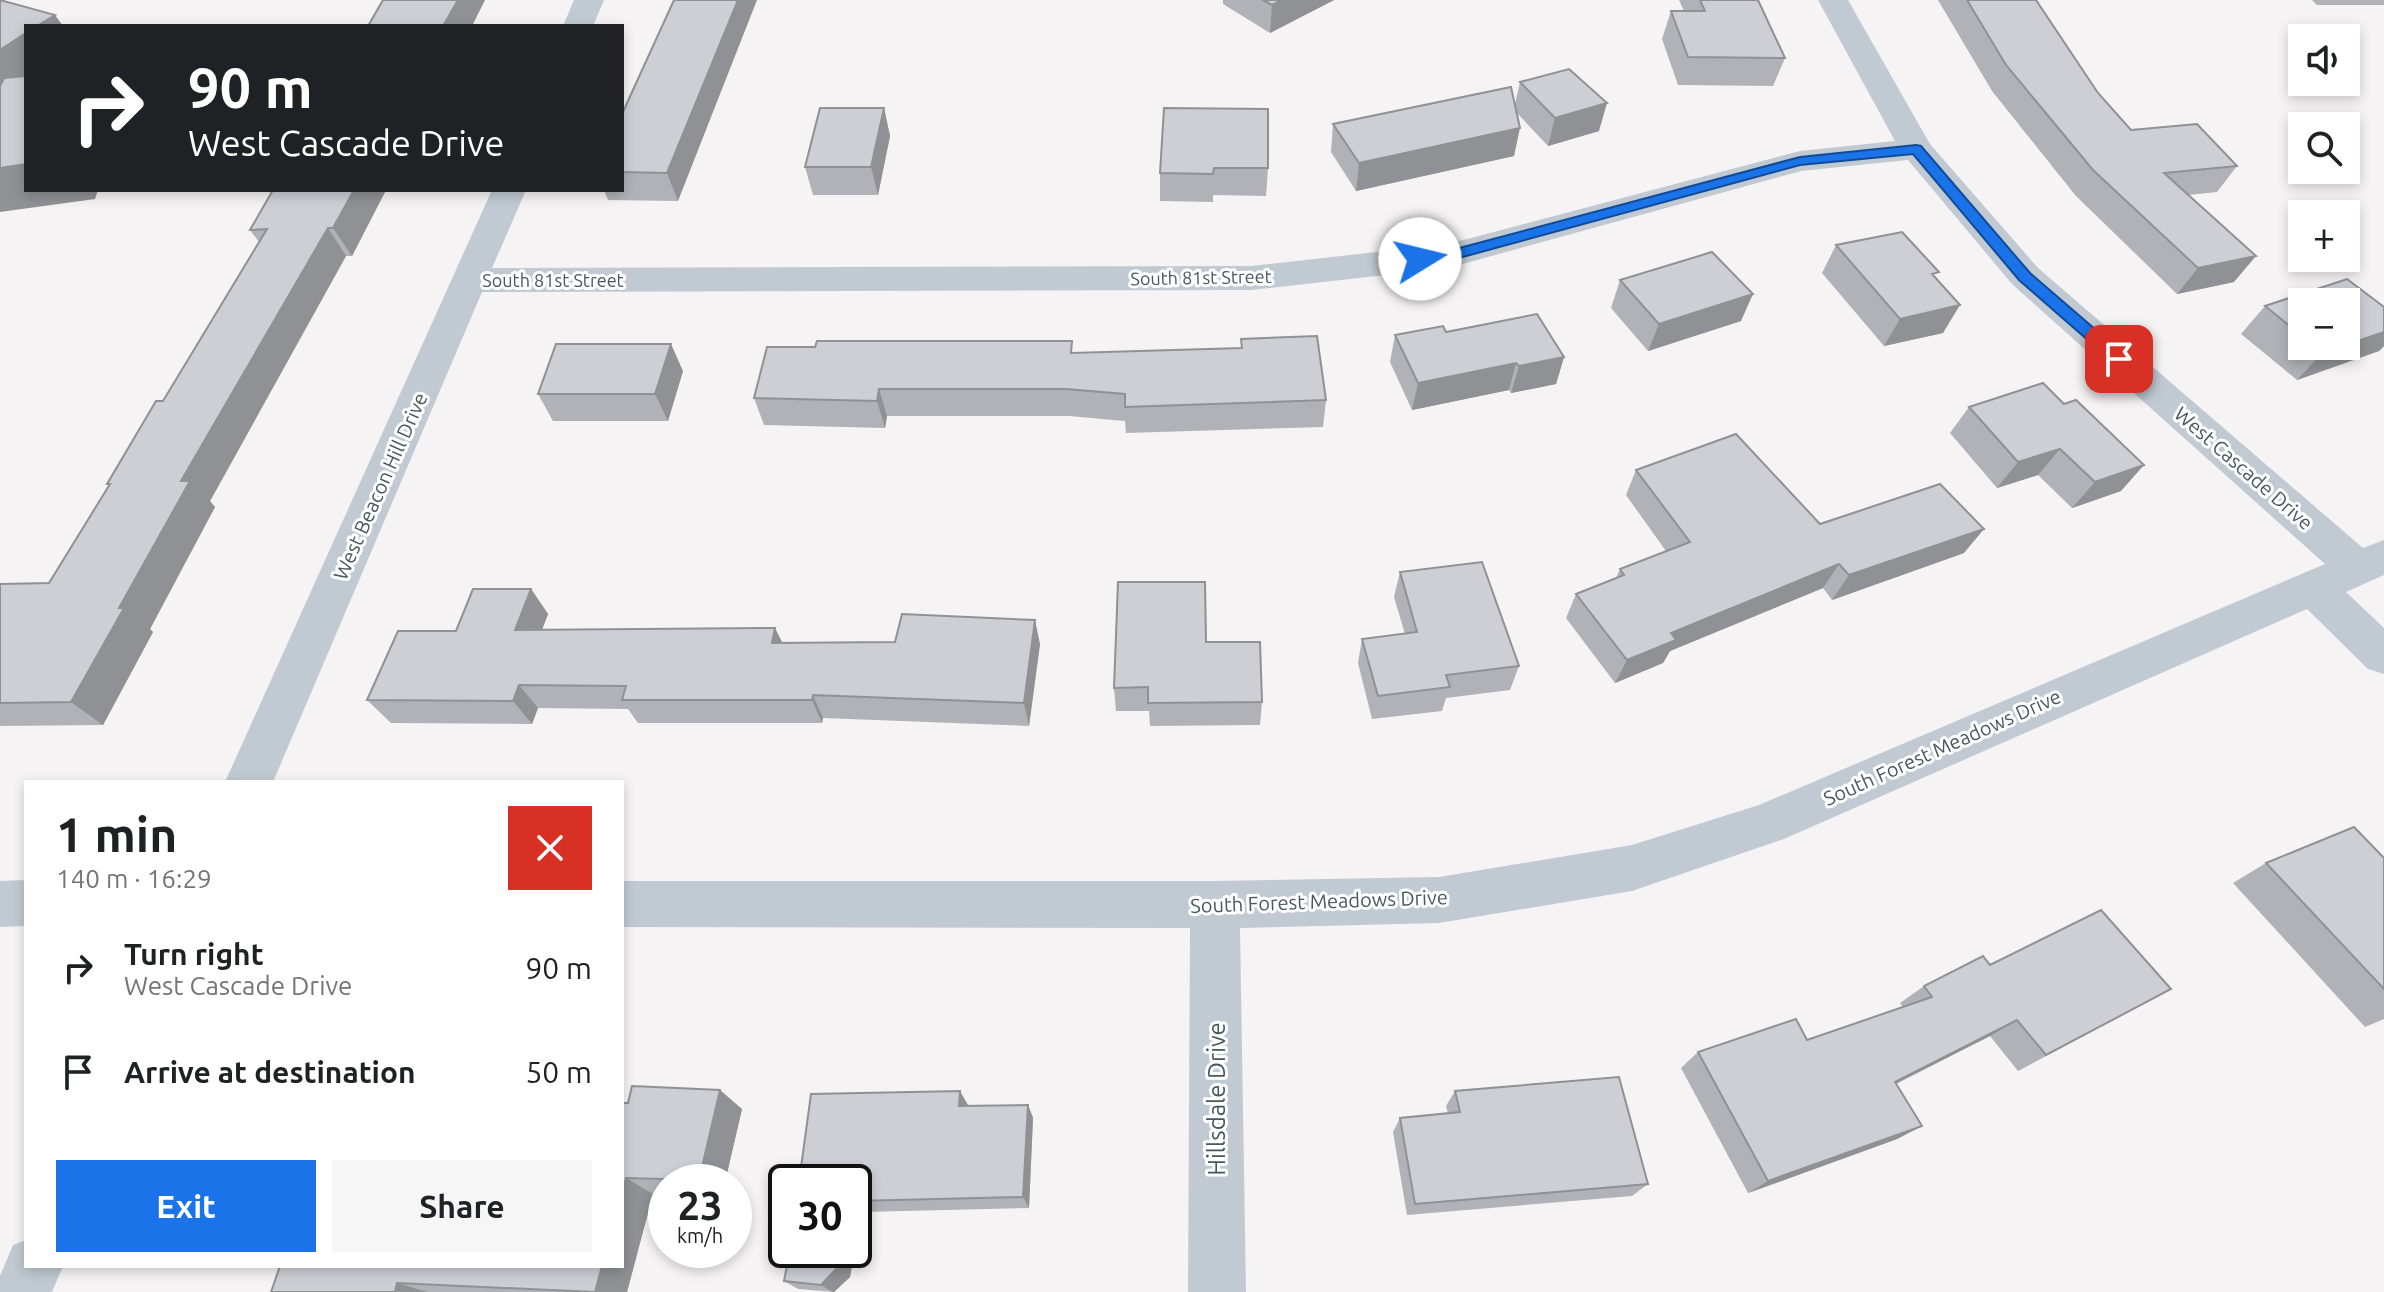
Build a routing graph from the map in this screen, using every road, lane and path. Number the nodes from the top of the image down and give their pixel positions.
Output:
1 (589, 0) edge
2 (1833, 0) edge
3 (579, 24) edge
4 (1916, 149) junction
5 (508, 192) edge
6 (472, 280) junction
7 (2370, 562) edge
8 (2311, 586) junction
9 (2384, 656) edge
10 (250, 780) edge
11 (24, 903) edge
12 (0, 904) edge
13 (624, 904) edge
14 (1215, 905) junction
15 (33, 1268) edge
16 (23, 1292) edge
17 (1217, 1292) edge

1 - 3 street
2 - 4 street, West Cascade Drive
4 - 6 street, South 81st Street
4 - 7 street, West Cascade Drive
5 - 6 street, West Beacon Hill Drive
6 - 10 street, West Beacon Hill Drive
7 - 8 street, South Forest Meadows Drive
8 - 9 street
8 - 14 street, South Forest Meadows Drive
11 - 12 street
13 - 14 street, South Forest Meadows Drive
14 - 17 street, Hillsdale Drive
15 - 16 street

